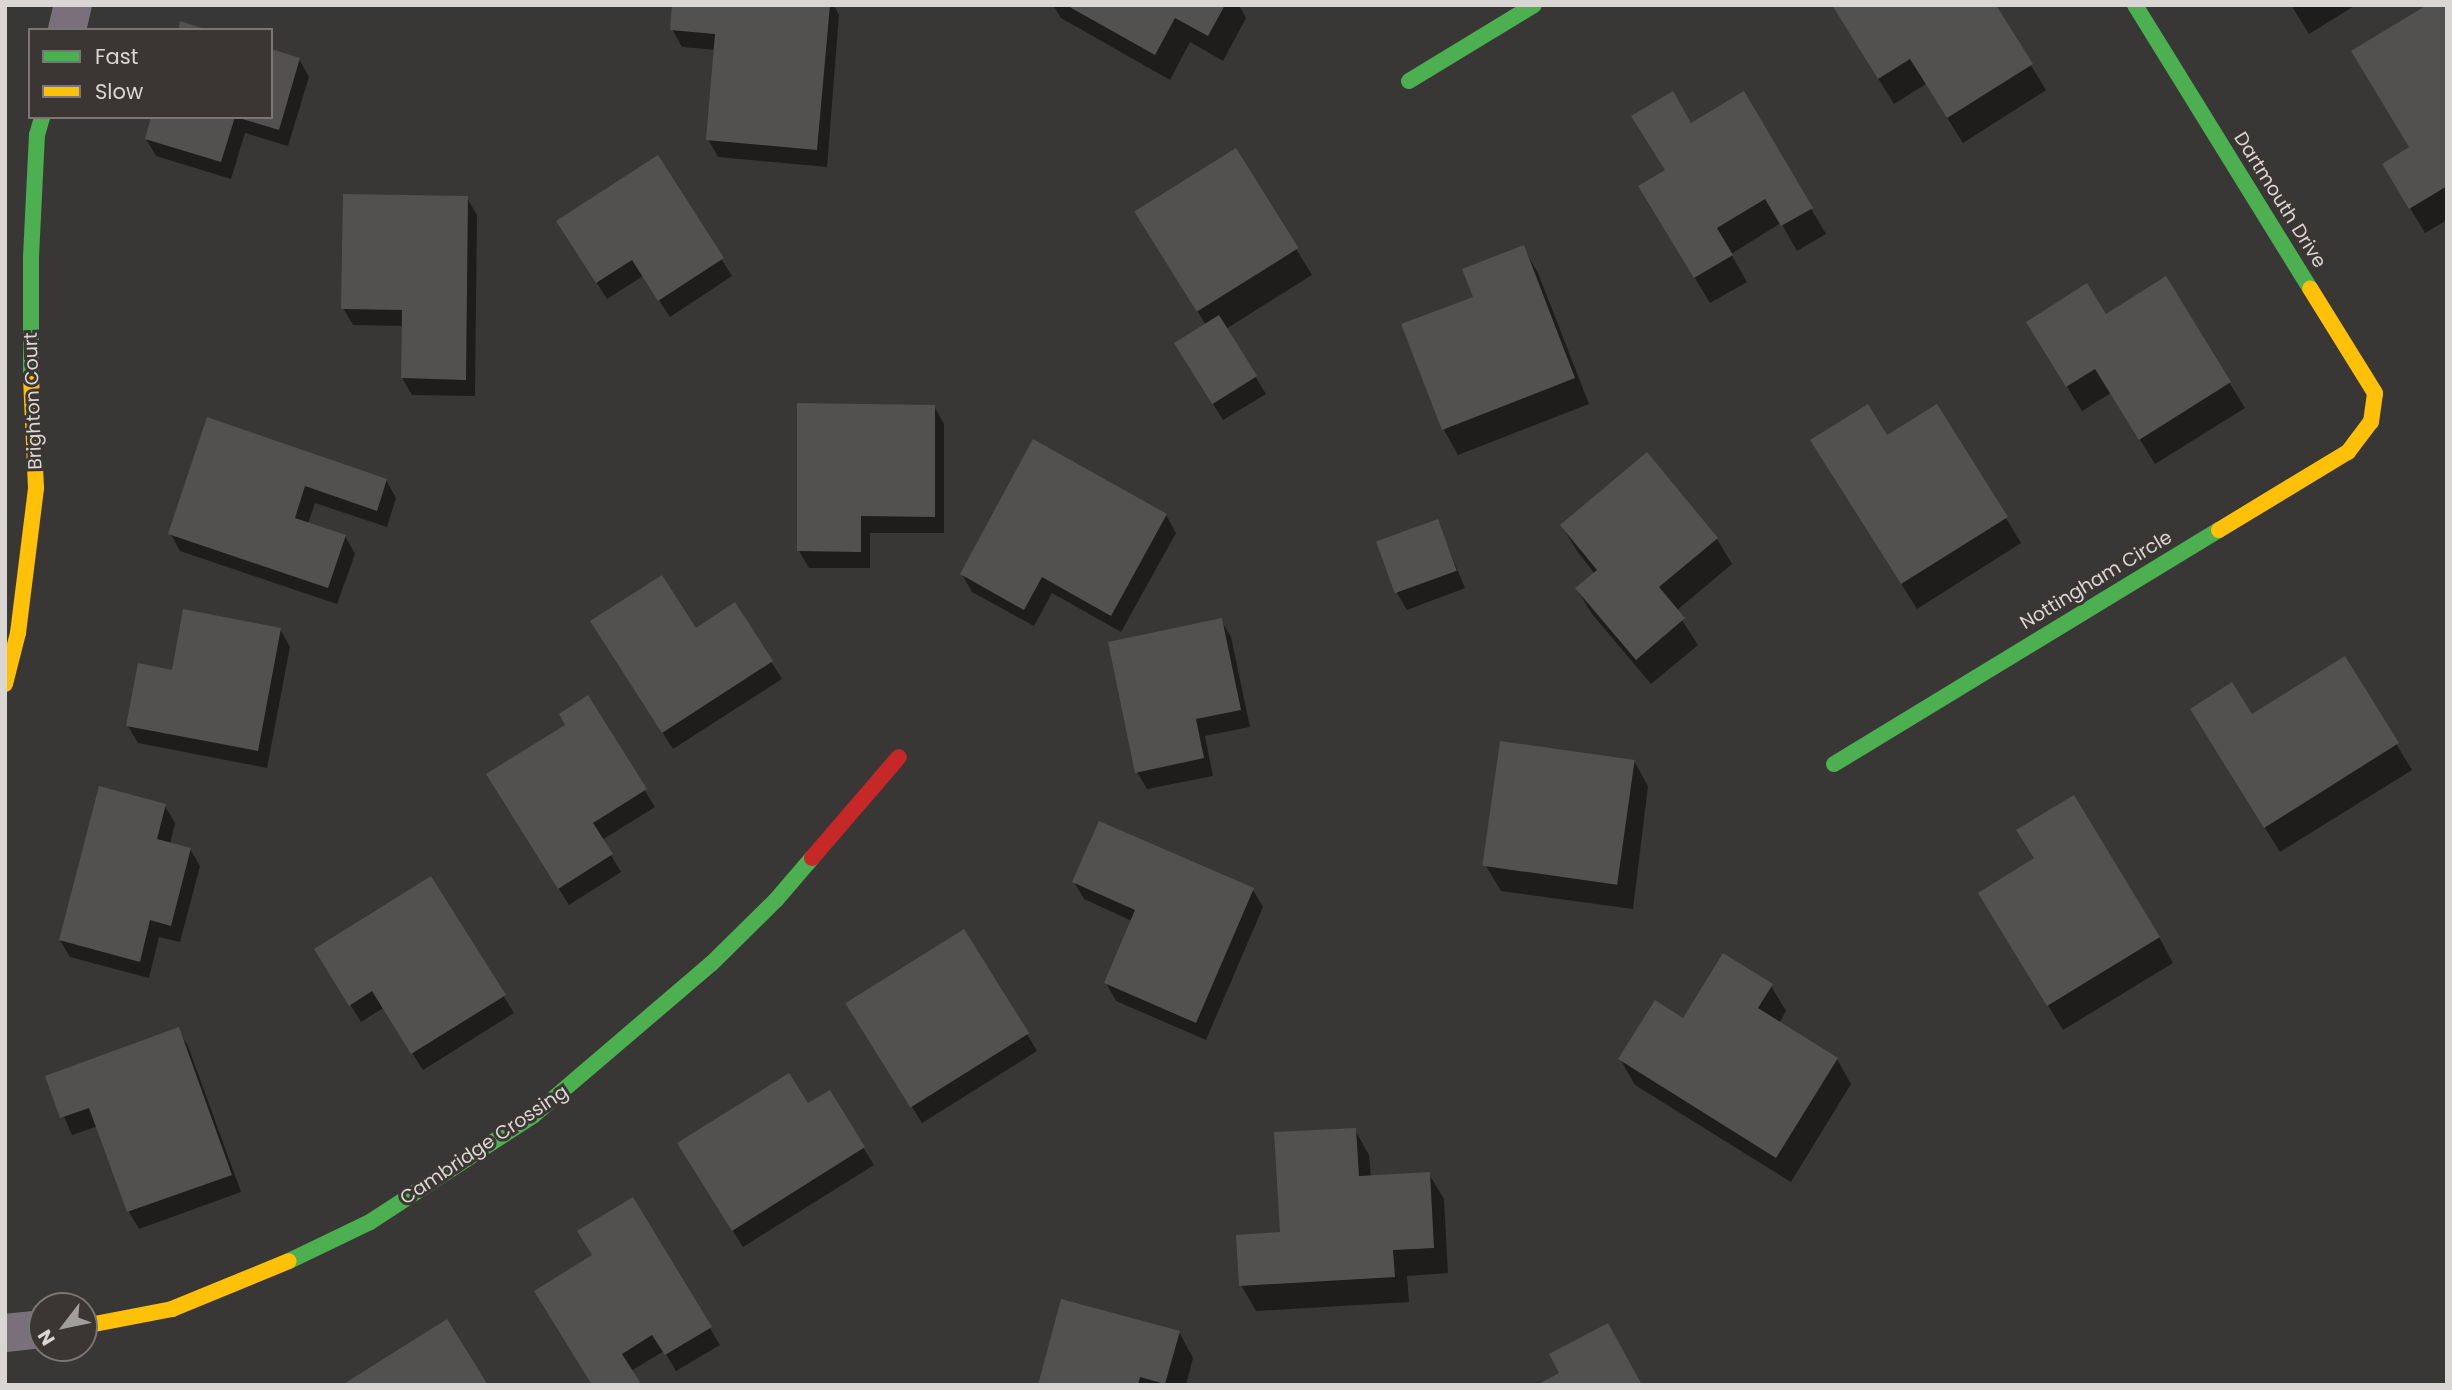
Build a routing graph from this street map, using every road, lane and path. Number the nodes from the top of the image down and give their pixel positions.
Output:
1 (73, 5) edge
2 (1534, 5) edge
3 (2135, 5) edge
4 (67, 28) edge
5 (1409, 81) dead end
6 (41, 119) edge
7 (2371, 422) joint
8 (5, 684) edge
9 (899, 757) dead end
10 (1834, 764) dead end
11 (98, 1323) edge
12 (28, 1331) edge
13 (5, 1333) edge

1 - 4 street
2 - 5 street
3 - 7 street, Dartmouth Drive
6 - 8 street, Brighton Court
7 - 10 street, Nottingham Circle
9 - 11 street, Cambridge Crossing
12 - 13 street

